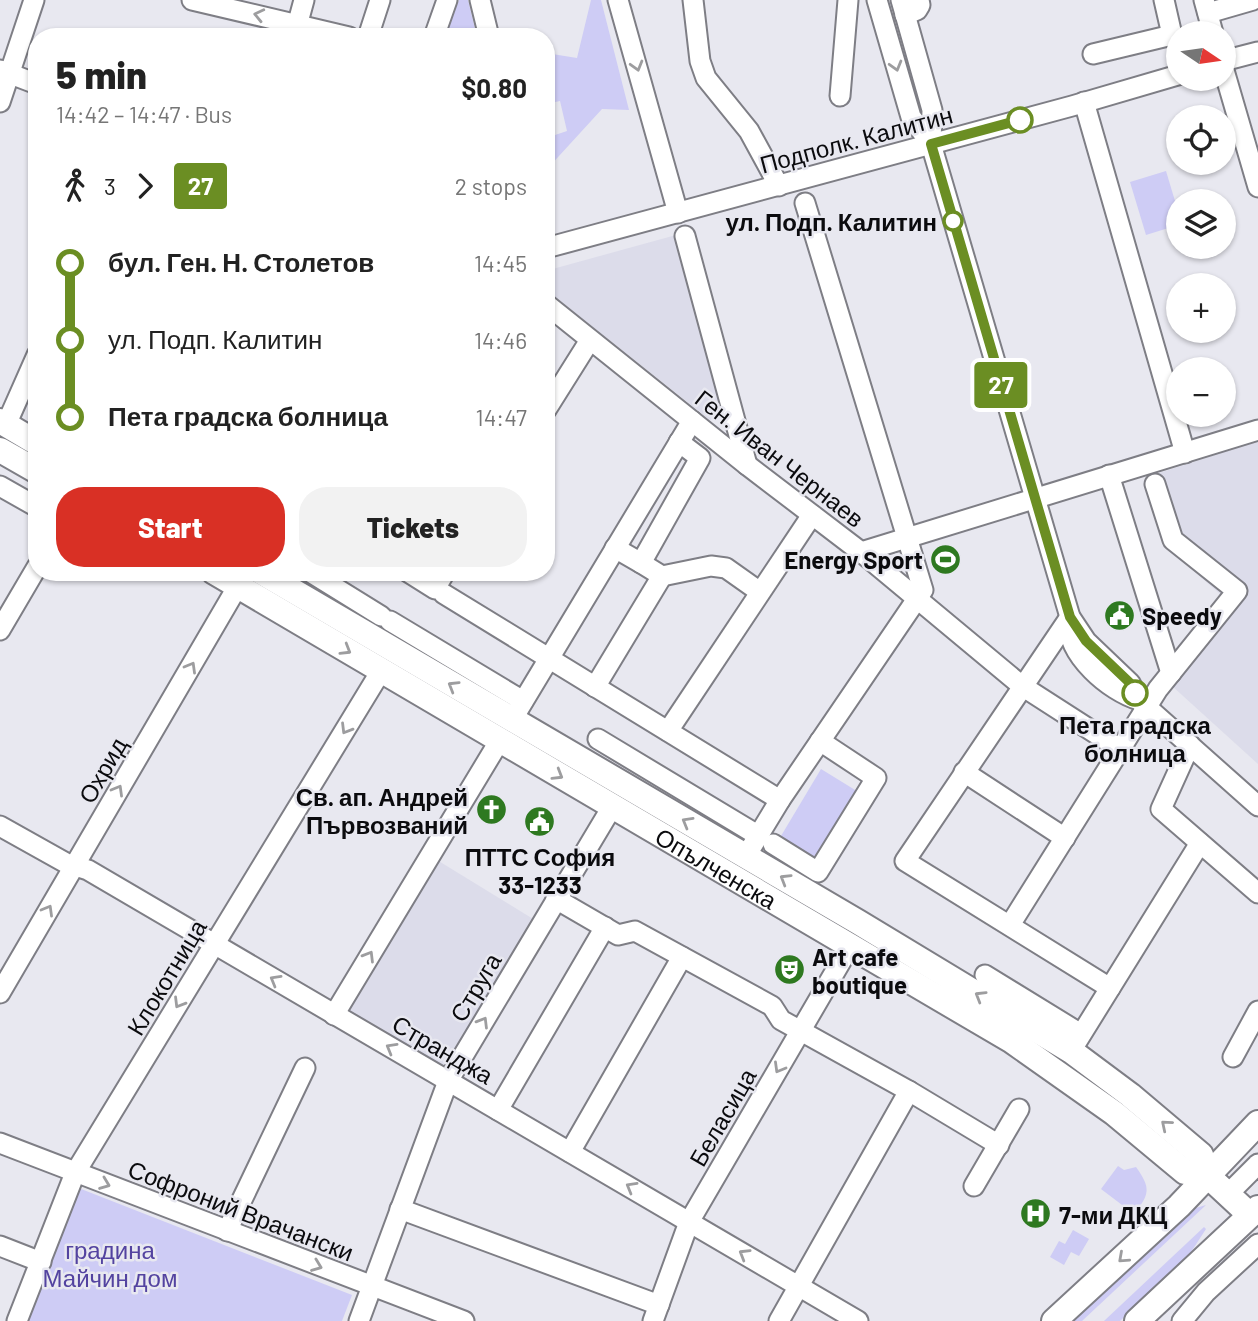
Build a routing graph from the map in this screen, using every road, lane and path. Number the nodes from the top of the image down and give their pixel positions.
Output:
1 (34, 0) edge
2 (192, 0) edge
3 (304, 0) edge
4 (380, 0) edge
5 (447, 0) edge
6 (480, 0) edge
7 (618, 0) edge
8 (694, 0) edge
9 (848, 0) edge
10 (877, 0) edge
11 (919, 0) edge
12 (1164, 0) edge
13 (1254, 0) edge
14 (903, 7) edge
15 (1206, 7) edge
16 (288, 28) edge
17 (296, 28) edge
18 (371, 28) edge
19 (437, 28) edge
20 (487, 28) edge
21 (1258, 51) edge
22 (1093, 54) dead end
23 (1236, 59) edge
24 (5, 72) edge
25 (1166, 78) edge
26 (28, 80) edge
27 (1231, 91) edge
28 (840, 96) dead end
29 (0, 102) edge
30 (1084, 102) junction
31 (931, 144) junction
32 (779, 186) junction
33 (1258, 187) edge
34 (804, 202) dead end
35 (678, 213) junction
36 (685, 236) dead end
37 (555, 246) edge
38 (555, 311) edge
39 (590, 340) junction
40 (28, 373) edge
41 (555, 396) edge
42 (692, 421) junction
43 (3, 423) edge
44 (1258, 430) edge
45 (28, 438) edge
46 (679, 442) junction
47 (1185, 453) junction
48 (2, 457) edge
49 (747, 465) junction
50 (28, 467) edge
51 (1109, 475) junction
52 (1155, 484) dead end
53 (0, 486) edge
54 (1033, 497) junction
55 (28, 502) edge
56 (812, 515) junction
57 (907, 538) junction
58 (615, 548) junction
59 (861, 552) junction
60 (641, 563) junction
61 (662, 576) junction
62 (28, 581) edge
63 (241, 581) edge
64 (245, 581) edge
65 (276, 581) edge
66 (325, 581) edge
67 (441, 585) edge
68 (760, 592) junction
69 (918, 600) junction
70 (1070, 617) junction
71 (1, 626) edge
72 (549, 658) junction
73 (381, 671) junction
74 (1171, 673) junction
75 (1022, 686) junction
76 (595, 687) junction
77 (1143, 704) junction
78 (511, 721) junction
79 (668, 731) junction
80 (598, 740) dead end
81 (820, 741) junction
82 (1190, 745) junction
83 (1120, 749) junction
84 (964, 772) junction
85 (780, 800) junction
86 (1258, 806) edge
87 (612, 807) junction
88 (0, 826) edge
89 (1065, 838) junction
90 (1200, 843) junction
91 (759, 845) junction
92 (74, 866) junction
93 (1258, 893) edge
94 (556, 899) junction
95 (1010, 925) junction
96 (605, 928) junction
97 (215, 945) junction
98 (850, 946) junction
99 (682, 957) junction
100 (985, 975) dead end
101 (1110, 988) junction
102 (0, 993) edge
103 (1258, 1011) edge
104 (334, 1015) junction
105 (801, 1030) junction
106 (1076, 1043) junction
107 (1233, 1058) dead end
108 (305, 1068) dead end
109 (448, 1081) junction
110 (909, 1091) junction
111 (1019, 1109) dead end
112 (498, 1110) junction
113 (1258, 1123) edge
114 (0, 1143) edge
115 (999, 1144) junction
116 (570, 1152) junction
117 (1258, 1164) edge
118 (75, 1173) junction
119 (1208, 1176) junction
120 (974, 1186) dead end
121 (1228, 1194) junction
122 (400, 1209) junction
123 (1254, 1212) edge
124 (690, 1222) junction
125 (227, 1231) junction
126 (1258, 1244) edge
127 (0, 1246) edge
128 (41, 1262) junction
129 (372, 1286) junction
130 (799, 1286) junction
131 (656, 1313) edge
132 (17, 1321) edge
133 (359, 1321) edge
134 (464, 1321) edge
135 (779, 1321) edge
136 (858, 1321) edge
137 (1054, 1321) edge
138 (1138, 1321) edge
139 (1183, 1321) edge

1 - 24 street
16 -> 2 street
3 - 17 street
4 - 18 street
5 - 19 street
6 - 20 street
7 -> 35 street
8 - 32 street
9 - 28 street
10 -> 31 street
11 - 14 street
12 - 22 street
13 - 15 street
14 - 31 street
21 - 23 street
24 - 26 street
24 - 29 street
25 - 30 street, Подполк. Калитин
27 - 33 street
30 - 31 street, Подполк. Калитин
30 - 47 street
31 - 32 street, Подполк. Калитин
31 - 54 street
32 - 35 street, Подполк. Калитин
34 - 57 street
35 - 37 street, Подполк. Калитин
36 - 49 street
38 - 39 street, Ген. Иван Чернаев
39 - 41 street
39 - 42 street, Ген. Иван Чернаев
40 - 43 street
42 - 46 street
42 - 49 street, Ген. Иван Чернаев
43 - 45 main road
44 - 47 street
46 - 58 street
46 - 60 street
47 - 51 street
48 - 50 main road
49 - 56 street, Ген. Иван Чернаев
51 - 54 street
51 - 74 street
52 - 74 street
53 - 55 street
54 - 57 street
54 - 70 street
56 - 59 street, Ген. Иван Чернаев
56 - 68 street
57 - 59 street
57 - 69 street
58 - 60 street
58 - 72 street
59 - 69 street, Ген. Иван Чернаев
60 - 61 street
61 - 68 street
61 - 76 street
62 - 71 street
92 -> 63 street, Охрид
64 -> 73 main road, Опълченска
78 -> 65 main road, Опълченска
66 - 78 street
67 - 72 street
68 - 79 street
69 - 75 street, Ген. Иван Чернаев
69 - 81 street
70 - 75 street
70 - 77 street
72 - 76 street
72 - 78 street
73 - 78 main road, Опълченска
73 -> 97 street, Клокотница
74 - 77 street
75 - 83 street, Ген. Иван Чернаев
75 - 84 street
76 - 79 street
77 - 82 street
77 - 83 street
78 -> 87 main road, Опълченска
91 -> 78 main road, Опълченска
104 -> 78 street
79 - 85 street
80 - 91 street
81 - 85 street
81 - 91 street
82 - 86 street
82 - 90 street
83 - 89 street
84 - 89 street
84 - 95 street
85 - 91 street
87 - 94 street, Струга
87 - 98 main road, Опълченска
88 - 92 street, Странджа
89 - 95 street
90 - 93 street
90 - 101 street
106 -> 91 main road, Опълченска
92 - 97 street, Странджа
102 -> 92 street, Охрид
94 - 96 street
109 -> 94 street, Струга
95 - 101 street
96 - 99 street
96 - 112 street
104 -> 97 street, Странджа
97 -> 118 street, Клокотница
98 - 105 street, Беласица
98 - 119 main road, Опълченска
99 - 105 street
99 - 116 street
100 - 106 street
101 - 106 street
103 - 107 street
109 -> 104 street, Странджа
105 - 110 street
105 -> 124 street, Беласица
119 -> 106 main road, Опълченска
108 - 125 street
109 - 112 street, Странджа
109 - 122 street, Струга
110 - 115 street
110 - 130 street
111 - 115 street
112 - 116 street, Странджа
113 - 119 main road
114 - 118 street, Софроний Врачански
115 - 120 street
124 -> 116 street, Странджа
117 - 121 street
118 -> 125 street, Софроний Врачански
118 - 128 street, Клокотница
119 - 121 main road, Опълченска
119 -> 137 main road
121 - 123 main road, Опълченска
122 - 129 street, Струга
122 - 131 street
123 - 138 main road
130 -> 124 street, Странджа
124 - 131 street, Беласица
125 -> 129 street, Софроний Врачански
126 - 139 street
127 - 128 street
128 - 132 street, Клокотница
129 - 133 street, Струга
129 - 134 street, Софроний Врачански
130 - 135 street
130 - 136 street, Странджа

